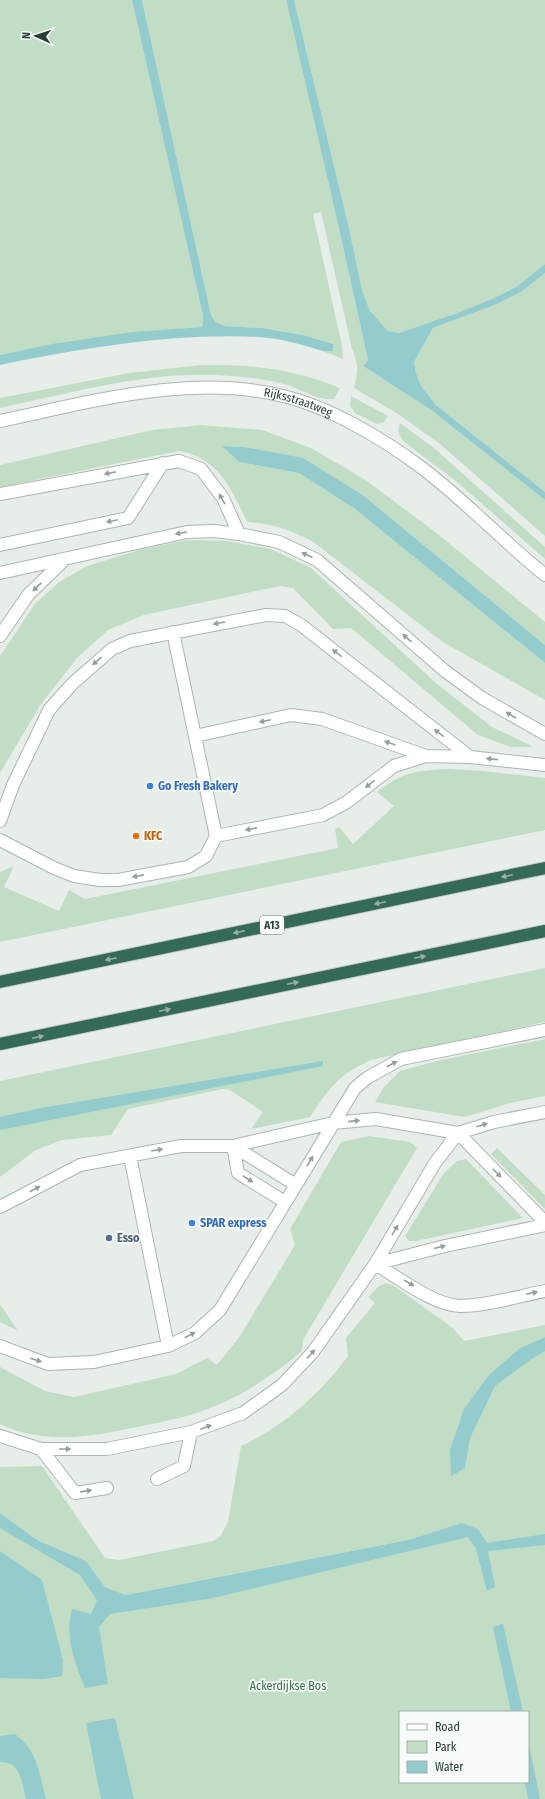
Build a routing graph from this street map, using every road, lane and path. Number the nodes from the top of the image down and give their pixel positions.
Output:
1 (0, 421) edge
2 (163, 463) junction
3 (0, 494) edge
4 (239, 534) junction
5 (0, 545) edge
6 (65, 559) junction
7 (0, 573) edge
8 (545, 575) edge
9 (173, 632) junction
10 (0, 636) edge
11 (545, 734) edge
12 (195, 736) junction
13 (426, 756) junction
14 (470, 757) junction
15 (545, 765) edge
16 (0, 821) edge
17 (216, 836) junction
18 (0, 840) edge
19 (545, 868) edge
20 (545, 931) edge
21 (0, 982) edge
22 (545, 1030) edge
23 (0, 1044) edge
24 (545, 1112) edge
25 (333, 1124) junction
26 (458, 1133) junction
27 (233, 1146) junction
28 (130, 1156) junction
29 (296, 1185) junction
30 (285, 1202) junction
31 (0, 1207) edge
32 (545, 1223) edge
33 (375, 1264) junction
34 (545, 1291) edge
35 (0, 1346) edge
36 (168, 1346) junction
37 (191, 1432) junction
38 (0, 1436) edge
39 (41, 1449) junction
40 (157, 1479) dead end
41 (107, 1488) dead end

1 - 8 street, Rijksstraatweg
2 -> 3 street
4 -> 2 street
2 -> 5 street
4 -> 6 street
11 -> 4 street
6 - 7 street
6 -> 10 street
9 - 12 street
14 -> 9 street
9 -> 16 street
13 -> 12 street
12 - 17 street
13 - 14 street
13 -> 17 street
15 -> 14 street
17 -> 18 street
19 -> 21 highway, A13
23 -> 20 highway
25 -> 22 street
26 -> 24 street
25 -> 26 street
25 - 27 street
29 -> 25 street
26 -> 32 street
33 -> 26 street
28 -> 27 street
27 - 29 street
27 -> 30 street
31 -> 28 street
28 - 36 street
29 - 30 street
36 -> 30 street
33 -> 32 street
33 -> 34 street
37 -> 33 street
35 -> 36 street
39 -> 37 street
37 - 40 street
38 - 39 street
39 -> 41 street

